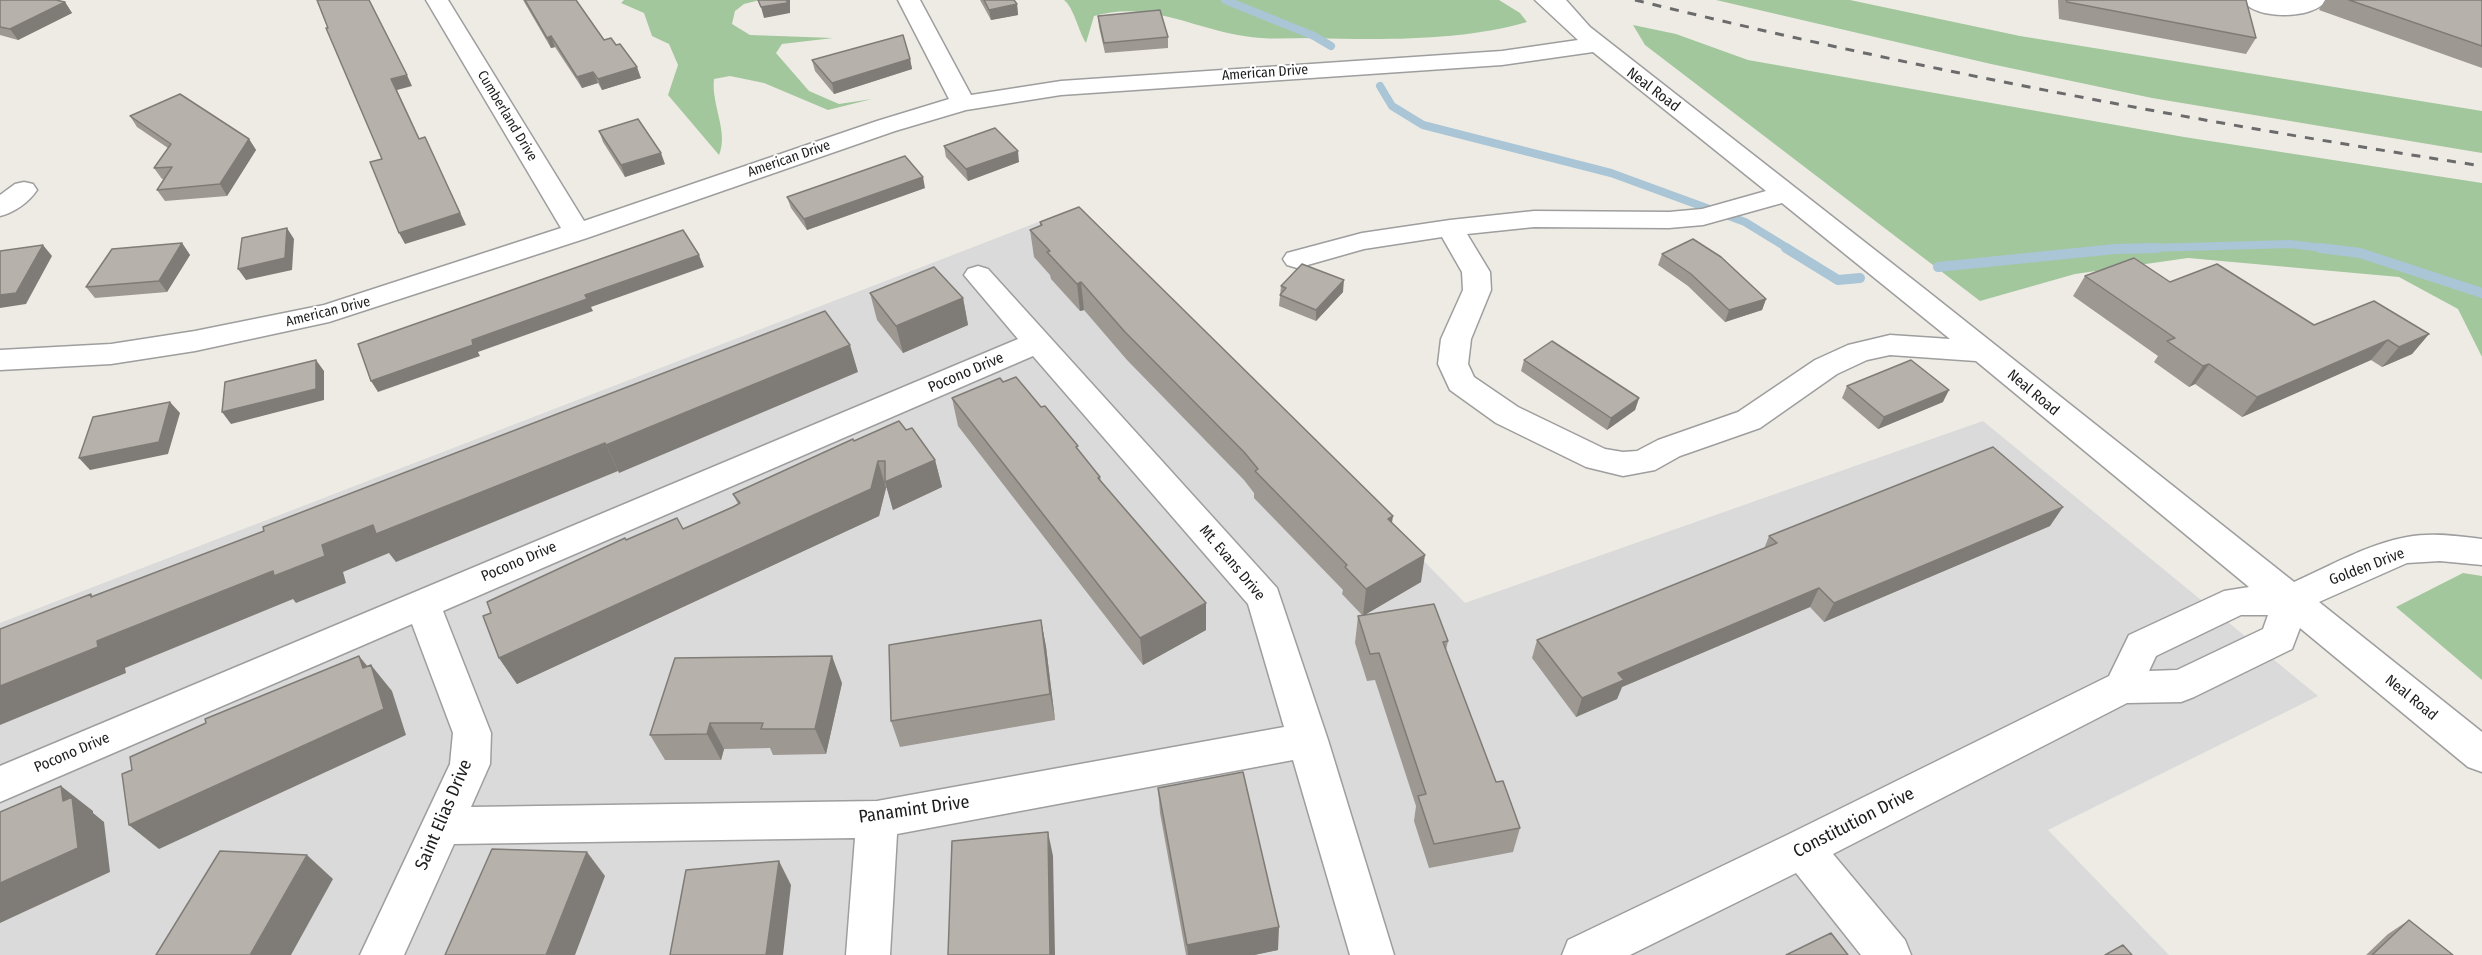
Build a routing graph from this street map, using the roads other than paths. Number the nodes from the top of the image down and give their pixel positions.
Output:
1 (437, 0) edge
2 (909, 0) edge
3 (1546, 0) edge
4 (1554, 0) edge
5 (2253, 0) edge
6 (2316, 0) edge
7 (1589, 39) junction
8 (963, 103) junction
9 (24, 190) dead end
10 (1785, 194) junction
11 (0, 208) edge
12 (1450, 228) junction
13 (577, 232) junction
14 (1297, 259) dead end
15 (978, 275) dead end
16 (1038, 342) junction
17 (1982, 351) junction
18 (0, 360) edge
19 (2482, 552) edge
20 (2290, 600) junction
21 (423, 603) junction
22 (2123, 687) junction
23 (1308, 740) junction
24 (2482, 755) edge
25 (0, 784) edge
26 (877, 819) junction
27 (442, 826) junction
28 (1802, 849) junction
29 (381, 955) edge
30 (868, 955) edge
31 (1372, 955) edge
32 (1584, 955) edge
33 (1889, 955) edge

1 - 13 street, Cumberland Drive
2 - 8 street
3 - 7 street, Neal Road
4 - 7 street, Neal Road
5 - 6 street
7 - 8 street, American Drive
7 - 10 street, Neal Road
8 - 13 street, American Drive
9 - 11 street
10 - 12 street
10 - 17 street, Neal Road
12 - 14 street
12 - 17 street
13 - 18 street, American Drive
15 - 16 street, Mt. Evans Drive
16 - 21 street, Pocono Drive
16 - 23 street, Mt. Evans Drive
17 - 20 street, Neal Road
19 - 20 street, Golden Drive
20 - 22 street
20 - 22 street, Constitution Drive
20 - 24 street, Neal Road
21 - 25 street, Pocono Drive
21 - 27 street, Saint Elias Drive
22 - 28 street, Constitution Drive
23 - 26 street, Panamint Drive
23 - 31 street, Mt. Evans Drive
26 - 27 street, Panamint Drive
26 - 30 street
27 - 29 street, Saint Elias Drive
28 - 32 street, Constitution Drive
28 - 33 street

